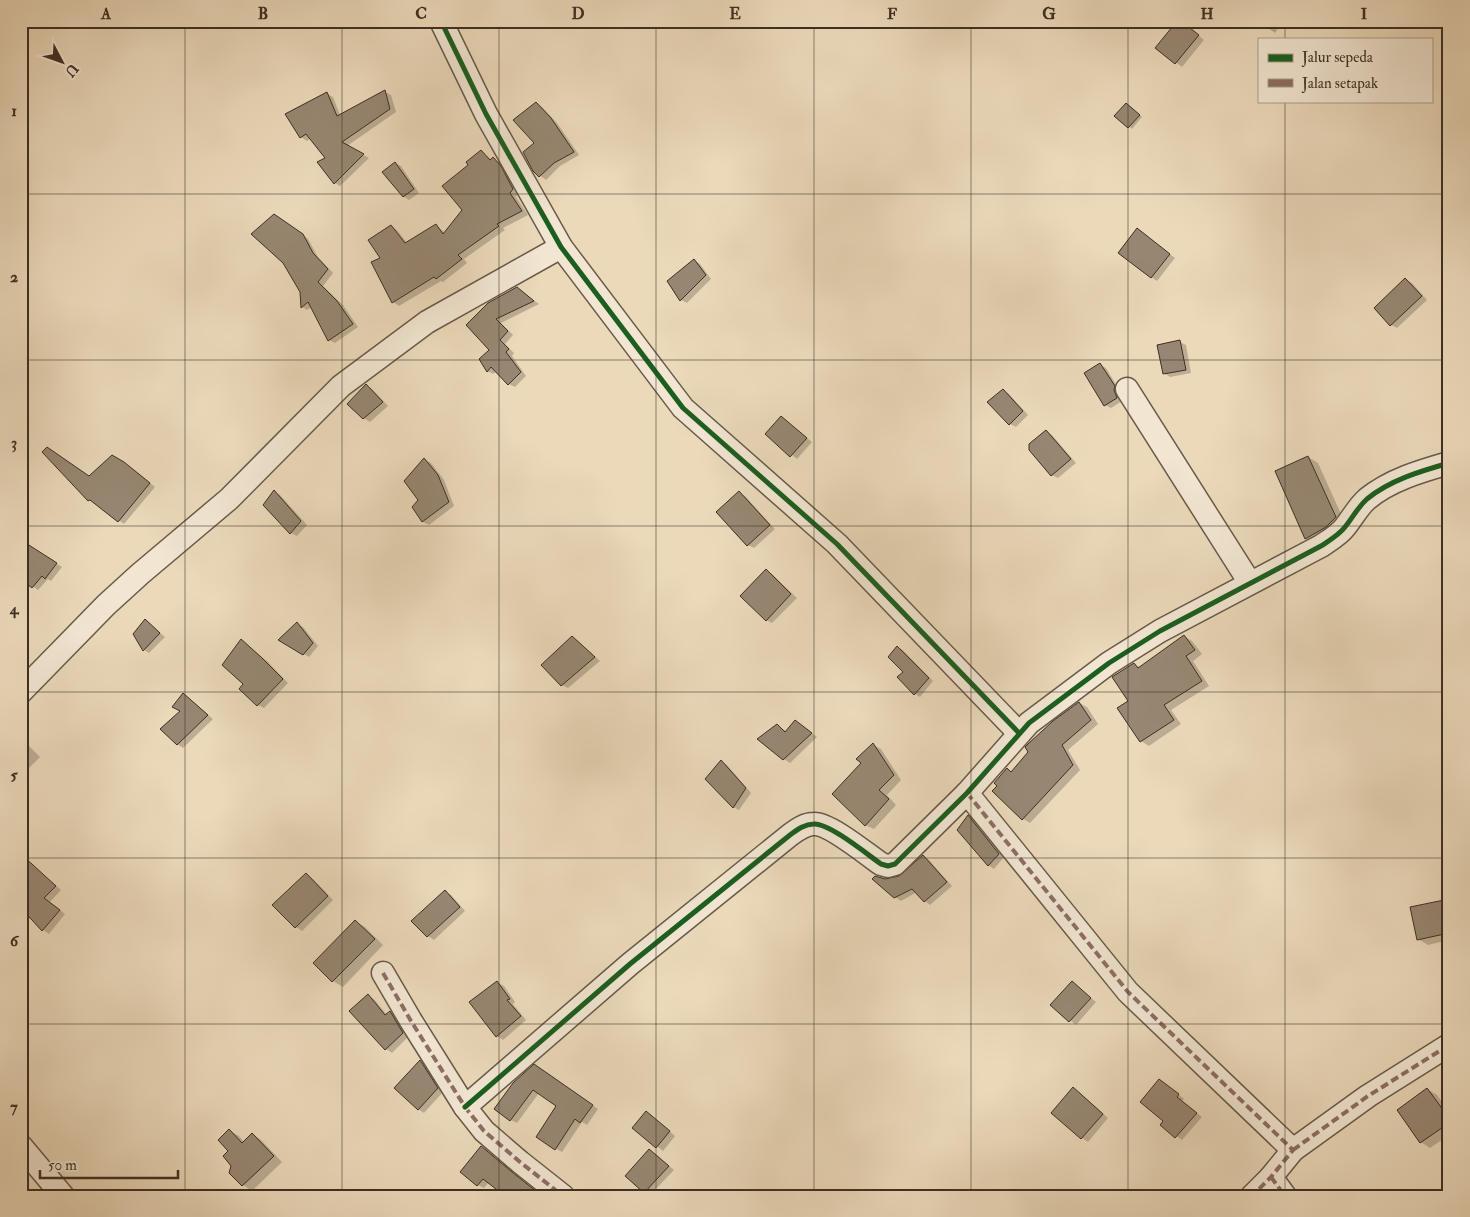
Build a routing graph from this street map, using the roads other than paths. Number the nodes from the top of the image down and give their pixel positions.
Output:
1 (441, 21) edge
2 (561, 246) junction
3 (1127, 389) dead end
4 (1449, 463) edge
5 (1250, 583) junction
6 (21, 692) edge
7 (1019, 733) junction
8 (967, 793) junction
9 (383, 973) dead end
10 (1449, 1045) edge
11 (465, 1107) junction
12 (21, 1146) edge
13 (1293, 1150) junction
14 (1271, 1177) junction
15 (54, 1193) edge
16 (564, 1196) edge
17 (1252, 1196) edge
18 (1285, 1196) edge

1 - 2 street
2 - 6 street
2 - 7 street
3 - 5 street
4 - 5 street
5 - 7 street
7 - 8 street
8 - 11 street
8 - 13 street
9 - 11 street
10 - 13 street
11 - 16 street
12 - 15 street
13 - 14 street
14 - 17 street
14 - 18 street

